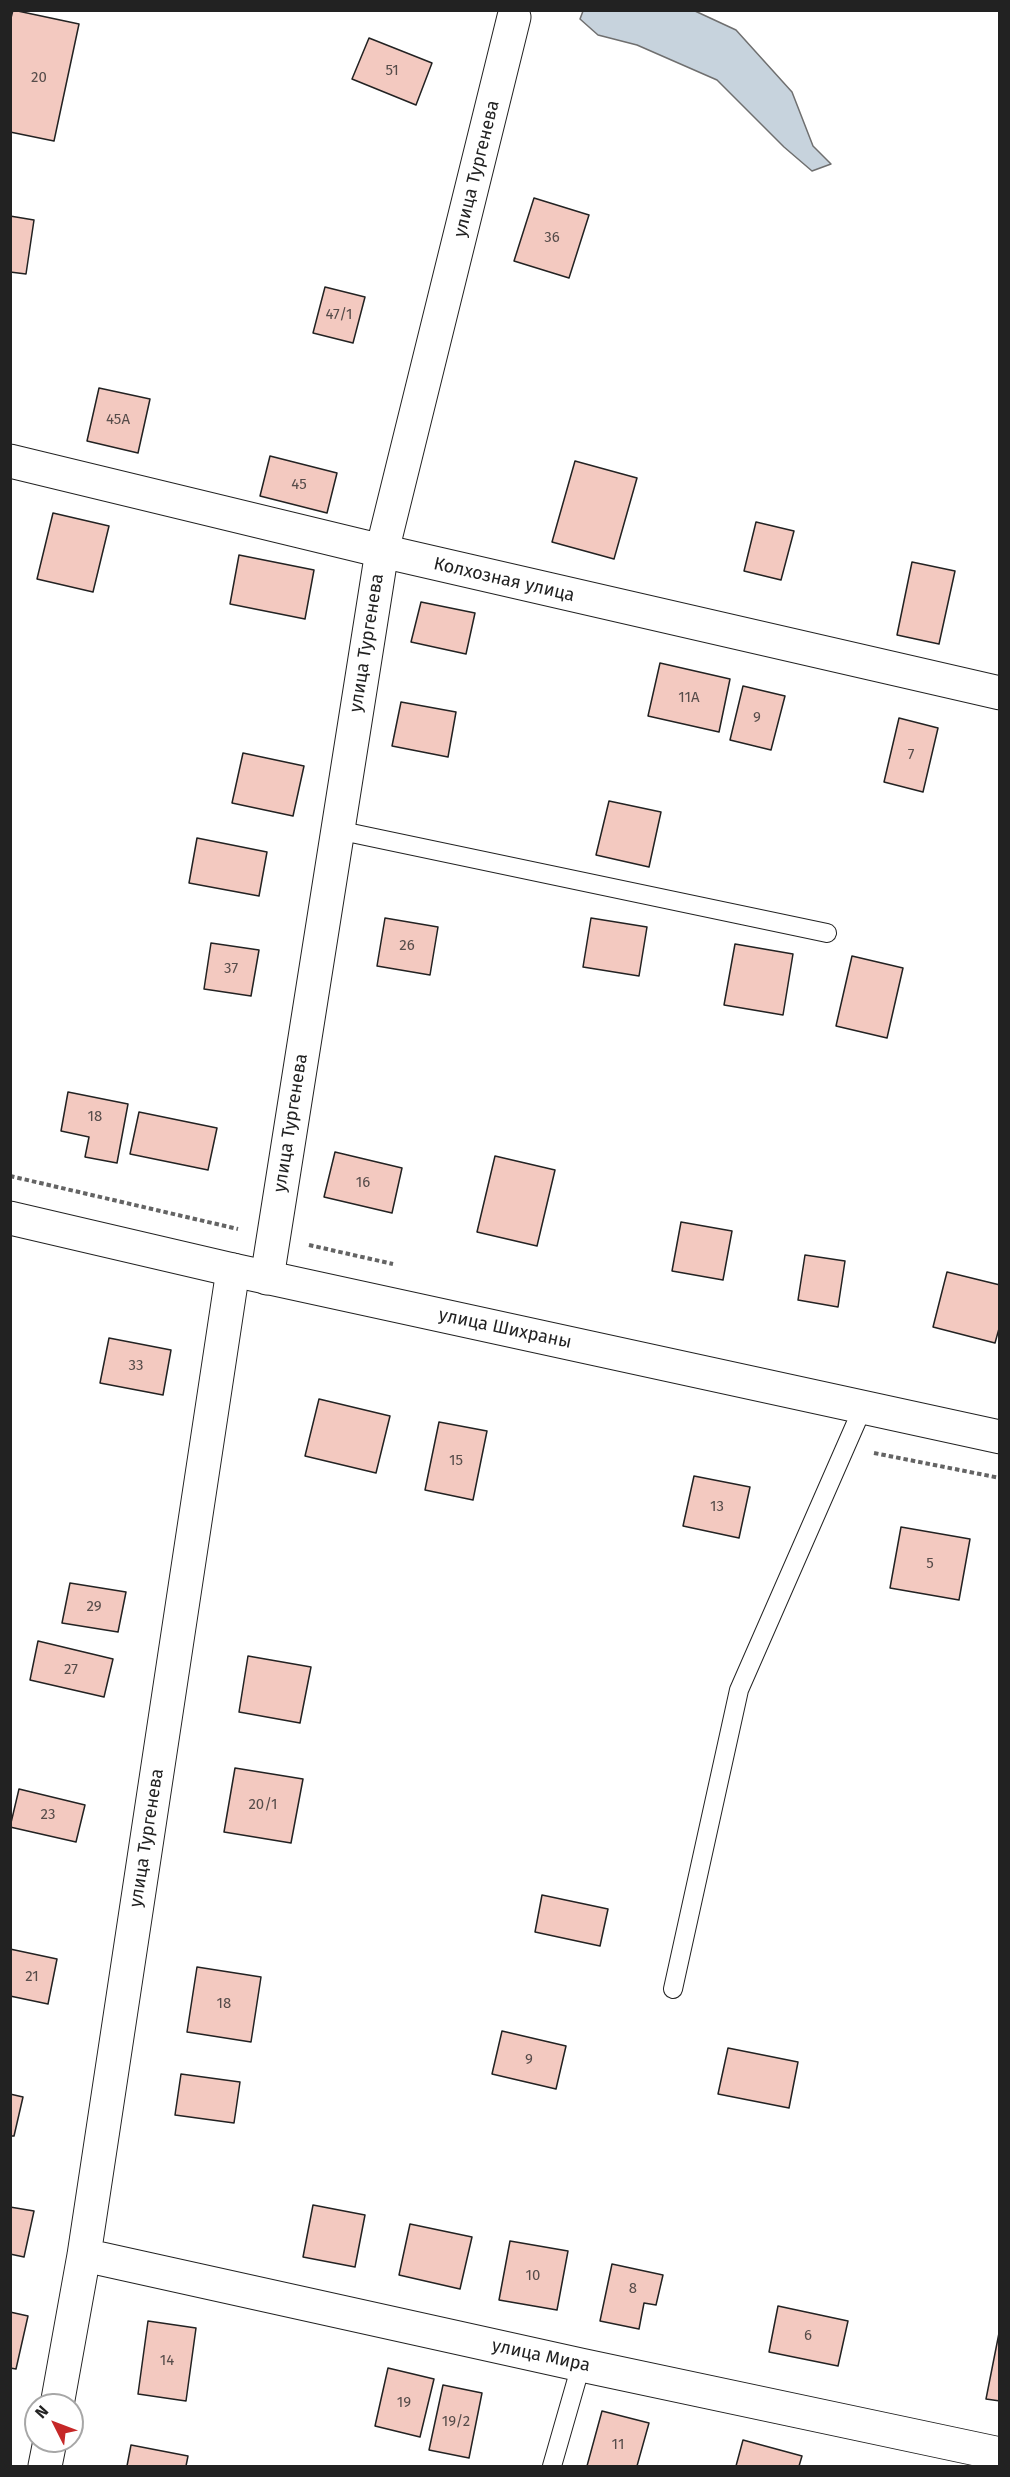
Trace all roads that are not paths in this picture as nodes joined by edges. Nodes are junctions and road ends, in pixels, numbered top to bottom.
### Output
1 (514, 17) dead end
2 (10, 461) edge
3 (382, 551) junction
4 (999, 693) edge
5 (337, 830) junction
6 (827, 933) dead end
7 (10, 1218) edge
8 (233, 1270) junction
9 (267, 1278) junction
10 (863, 1407) junction
11 (999, 1437) edge
12 (672, 1989) dead end
13 (84, 2255) junction
14 (581, 2365) junction
15 (59, 2393) edge
16 (999, 2454) edge
17 (552, 2466) edge

1 - 3 street, улица Тургенева
2 - 3 street, Колхозная улица
3 - 4 street, Колхозная улица
3 - 5 street, улица Тургенева
5 - 6 lane
5 - 9 street, улица Тургенева
7 - 8 street, улица Шихраны
8 - 9 street, улица Шихраны
8 - 13 street, улица Тургенева
9 - 10 street, улица Шихраны
10 - 11 street, улица Шихраны
10 - 12 lane
13 - 14 street, улица Мира
13 - 15 street, улица Тургенева
14 - 16 street, улица Мира
14 - 17 lane

